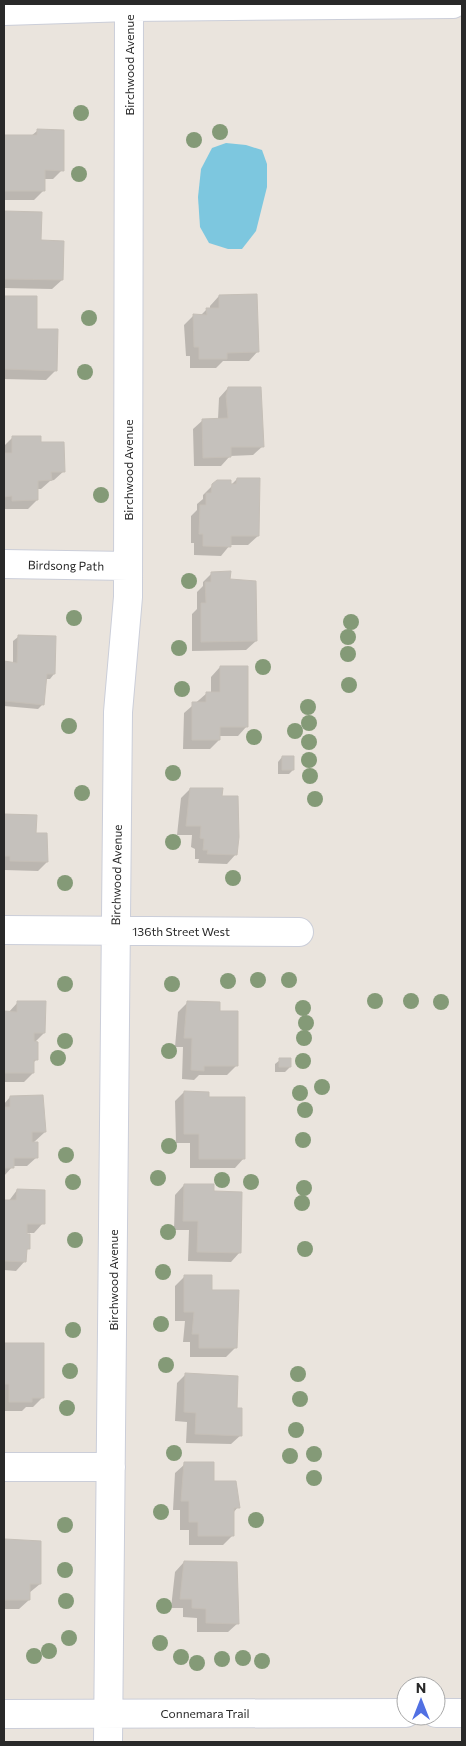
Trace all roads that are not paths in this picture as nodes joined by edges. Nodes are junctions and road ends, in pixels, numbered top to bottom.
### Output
1 (453, 4) edge
2 (129, 7) junction
3 (4, 11) edge
4 (4, 564) edge
5 (128, 566) junction
6 (4, 930) edge
7 (115, 931) junction
8 (299, 932) dead end
9 (4, 1467) edge
10 (112, 1467) junction
11 (109, 1713) junction
12 (396, 1713) edge
13 (446, 1713) edge
14 (462, 1713) edge
15 (4, 1714) edge
16 (108, 1742) edge

1 - 2 street
2 - 3 street
2 - 5 street, Birchwood Avenue
4 - 5 street, Birdsong Path
5 - 7 street, Birchwood Avenue
6 - 7 street, 136th Street West
7 - 8 street, 136th Street West
7 - 10 street, Birchwood Avenue
9 - 10 street
10 - 11 street, Birchwood Avenue
11 - 12 street, Connemara Trail
11 - 15 street, Connemara Trail
11 - 16 street, Birchwood Avenue
13 - 14 street

